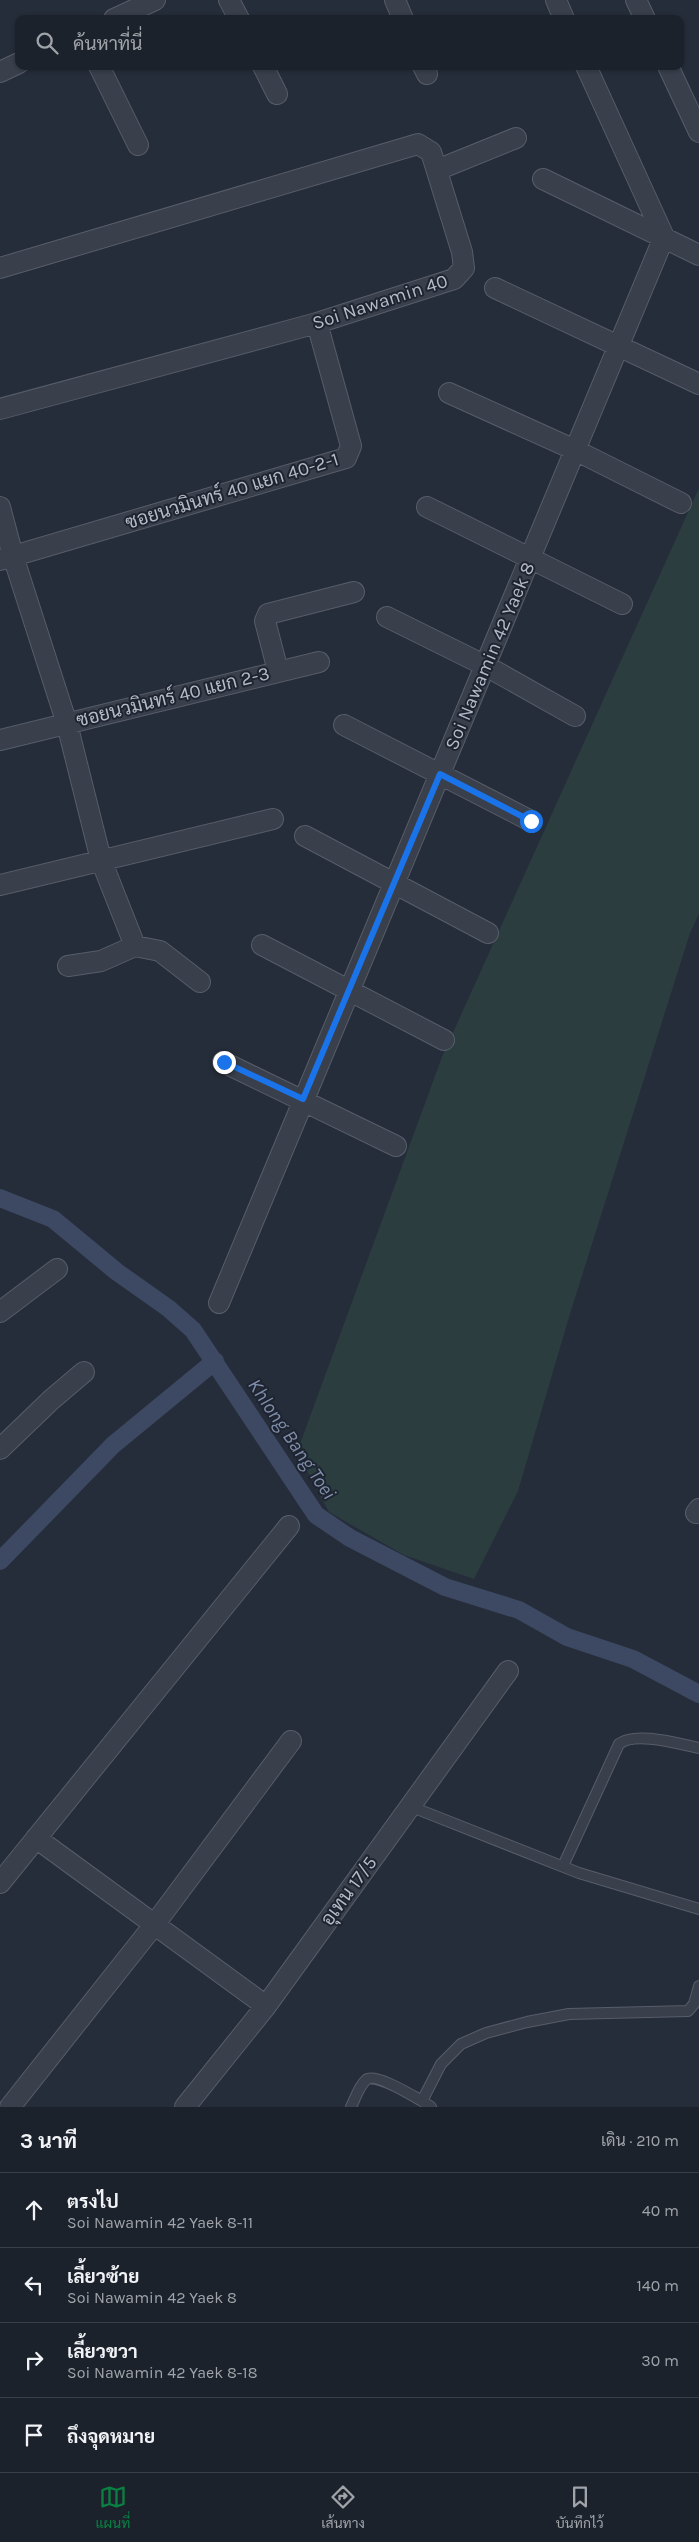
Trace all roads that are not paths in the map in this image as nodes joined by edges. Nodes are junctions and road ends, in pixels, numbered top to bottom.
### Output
1 (155, 0) edge
2 (230, 0) edge
3 (395, 0) edge
4 (556, 0) edge
5 (636, 0) edge
6 (123, 15) edge
7 (237, 15) edge
8 (401, 15) edge
9 (562, 15) edge
10 (643, 15) edge
11 (15, 65) edge
12 (101, 70) edge
13 (265, 70) edge
14 (588, 70) edge
15 (670, 70) edge
16 (0, 72) edge
17 (277, 94) dead end
18 (699, 132) edge
19 (516, 138) dead end
20 (138, 145) dead end
21 (437, 170) junction
22 (543, 178) dead end
23 (664, 237) junction
24 (699, 255) edge
25 (0, 268) edge
26 (495, 288) dead end
27 (317, 322) junction
28 (619, 345) junction
29 (699, 384) edge
30 (449, 393) dead end
31 (0, 409) edge
32 (575, 450) junction
33 (681, 503) dead end
34 (0, 507) edge
35 (427, 507) dead end
36 (6, 558) edge
37 (530, 559) junction
38 (354, 592) dead end
39 (622, 604) dead end
40 (387, 617) dead end
41 (319, 662) dead end
42 (486, 666) junction
43 (278, 671) junction
44 (575, 716) dead end
45 (67, 724) junction
46 (344, 725) dead end
47 (0, 740) edge
48 (440, 774) junction
49 (273, 819) dead end
50 (531, 821) dead end
51 (305, 836) dead end
52 (101, 860) junction
53 (395, 884) junction
54 (0, 885) edge
55 (488, 933) dead end
56 (262, 945) dead end
57 (134, 946) junction
58 (68, 966) dead end
59 (200, 982) dead end
60 (349, 990) junction
61 (444, 1040) dead end
62 (224, 1062) dead end
63 (303, 1099) junction
64 (396, 1146) dead end
65 (57, 1269) dead end
66 (219, 1303) dead end
67 (0, 1312) edge
68 (84, 1372) dead end
69 (0, 1449) edge
70 (289, 1526) dead end
71 (508, 1671) dead end
72 (291, 1741) dead end
73 (699, 1748) edge
74 (412, 1807) junction
75 (36, 1838) junction
76 (563, 1866) junction
77 (0, 1883) edge
78 (699, 1909) edge
79 (154, 1926) junction
80 (699, 1986) edge
81 (266, 2006) junction
82 (427, 2104) edge
83 (10, 2107) edge
84 (185, 2107) edge
85 (350, 2107) edge

1 - 6 street
2 - 7 street
3 - 8 street
4 - 9 street
5 - 10 street
11 - 16 street
12 - 20 street
13 - 17 street
14 - 23 street
15 - 18 street
19 - 21 street
21 - 25 street, Soi Nawamin 40
21 - 27 street, Soi Nawamin 40
22 - 23 street
23 - 24 street
23 - 28 street, Soi Nawamin 42 Yaek 8
26 - 28 street
27 - 31 street, Soi Nawamin 40
27 - 36 street, ซอยนวมินทร์ 40 แยก 40-2-1
28 - 29 street
28 - 32 street, Soi Nawamin 42 Yaek 8
30 - 32 street
32 - 33 street
32 - 37 street, Soi Nawamin 42 Yaek 8
34 - 36 street
35 - 37 street
36 - 45 street
37 - 39 street
37 - 42 street, Soi Nawamin 42 Yaek 8
38 - 43 street, ซอยนวมินทร์ 40 แยก 2-3
40 - 42 street
41 - 43 street, ซอยนวมินทร์ 40 แยก 2-3
42 - 44 street
42 - 48 street, Soi Nawamin 42 Yaek 8
43 - 45 street, ซอยนวมินทร์ 40 แยก 2-3
45 - 47 street, ซอยนวมินทร์ 40 แยก 2-3
45 - 52 street
46 - 48 street
48 - 50 street
48 - 53 street, Soi Nawamin 42 Yaek 8
49 - 52 street
51 - 53 street
52 - 54 street
52 - 57 street
53 - 55 street
53 - 60 street, Soi Nawamin 42 Yaek 8
56 - 60 street
57 - 58 street
57 - 59 street
60 - 61 street
60 - 63 street, Soi Nawamin 42 Yaek 8
62 - 63 street
63 - 64 street
63 - 66 street, Soi Nawamin 42 Yaek 8
65 - 67 street
68 - 69 street
70 - 75 street
71 - 74 street, อุเทน 17/5
72 - 79 street
73 - 76 lane
74 - 76 lane
74 - 81 street, อุเทน 17/5
75 - 77 street
75 - 79 street
76 - 78 lane
79 - 81 street
79 - 83 street
80 - 82 lane
81 - 84 street, อุเทน 17/5
82 - 85 lane

